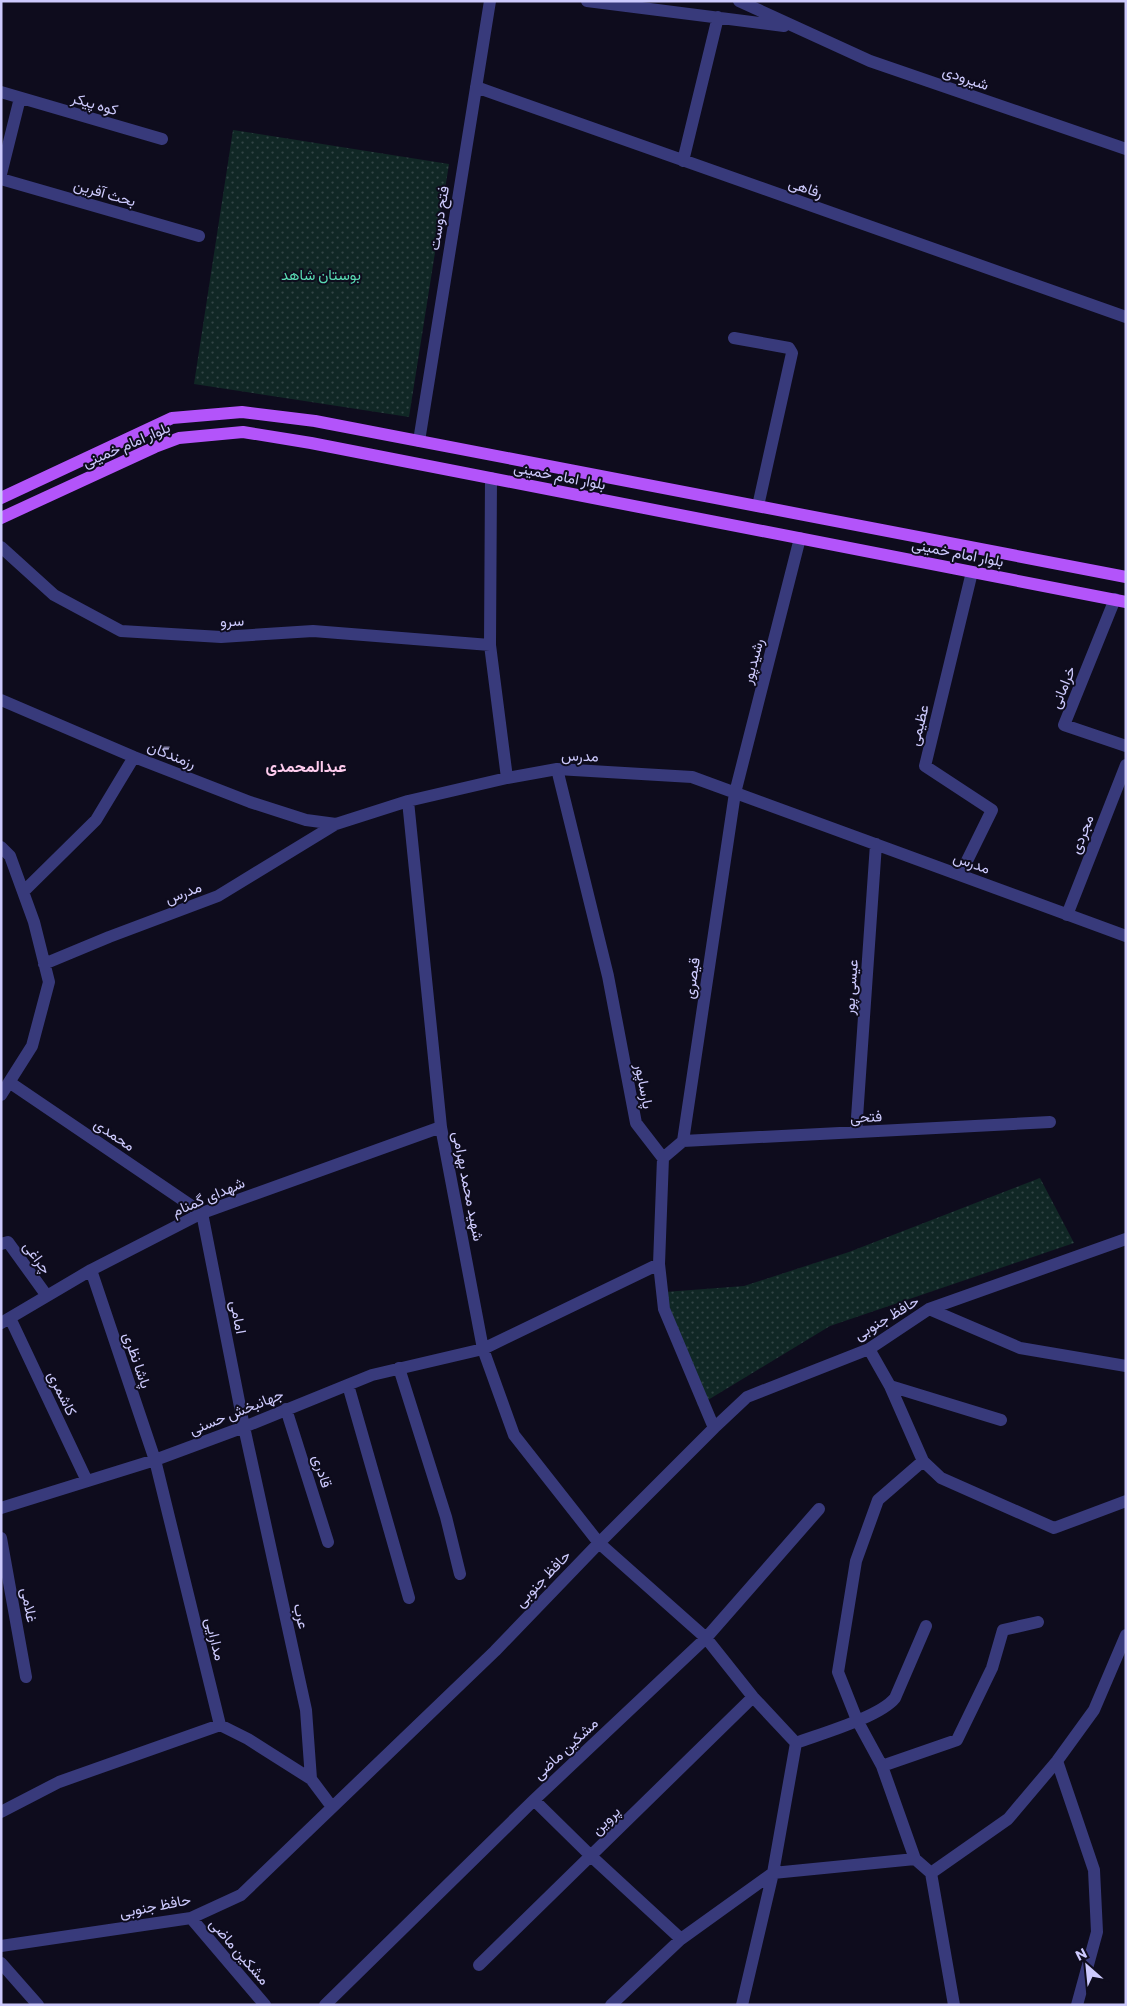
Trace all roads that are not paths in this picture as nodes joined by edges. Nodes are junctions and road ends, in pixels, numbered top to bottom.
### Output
1 (490, 1) edge
2 (587, 1) edge
3 (739, 1) edge
4 (718, 17) junction
5 (798, 28) junction
6 (476, 87) junction
7 (1, 92) edge
8 (20, 98) junction
9 (162, 139) dead end
10 (1126, 149) edge
11 (683, 160) junction
12 (1, 174) edge
13 (1, 179) edge
14 (200, 236) dead end
15 (1126, 317) edge
16 (734, 338) dead end
17 (419, 441) junction
18 (491, 478) junction
19 (1, 498) edge
20 (758, 506) junction
21 (1, 518) edge
22 (800, 538) junction
23 (1, 547) edge
24 (972, 572) junction
25 (1126, 577) edge
26 (1120, 600) edge
27 (490, 645) junction
28 (1, 700) edge
29 (1126, 746) edge
30 (134, 756) junction
31 (1126, 765) edge
32 (557, 769) junction
33 (507, 778) junction
34 (735, 793) junction
35 (408, 801) junction
36 (336, 824) junction
37 (876, 844) junction
38 (1, 847) edge
39 (960, 875) junction
40 (23, 892) junction
41 (1067, 915) junction
42 (1126, 936) edge
43 (44, 964) junction
44 (9, 1082) junction
45 (1, 1095) edge
46 (1050, 1122) dead end
47 (441, 1127) junction
48 (856, 1132) junction
49 (683, 1142) junction
50 (663, 1158) junction
51 (202, 1213) junction
52 (1126, 1239) edge
53 (1, 1244) edge
54 (660, 1264) junction
55 (91, 1270) junction
56 (47, 1296) junction
57 (930, 1309) junction
58 (6, 1320) edge
59 (483, 1349) junction
60 (869, 1349) junction
61 (1126, 1366) edge
62 (399, 1368) junction
63 (348, 1384) junction
64 (890, 1386) junction
65 (286, 1409) junction
66 (1001, 1420) dead end
67 (244, 1428) junction
68 (714, 1428) junction
69 (154, 1460) junction
70 (923, 1461) junction
71 (87, 1481) junction
72 (1126, 1501) edge
73 (1, 1508) edge
74 (819, 1509) dead end
75 (1, 1538) edge
76 (328, 1542) dead end
77 (598, 1543) junction
78 (460, 1574) dead end
79 (409, 1598) dead end
80 (1038, 1622) dead end
81 (926, 1626) dead end
82 (1126, 1635) edge
83 (706, 1638) junction
84 (26, 1678) dead end
85 (753, 1697) junction
86 (857, 1720) junction
87 (220, 1725) junction
88 (796, 1743) junction
89 (1057, 1761) junction
90 (882, 1766) junction
91 (311, 1778) junction
92 (534, 1800) junction
93 (332, 1807) junction
94 (1, 1812) edge
95 (592, 1857) junction
96 (915, 1859) junction
97 (774, 1873) junction
98 (931, 1873) junction
99 (191, 1918) junction
100 (681, 1939) junction
101 (1, 1946) edge
102 (1, 1963) edge
103 (479, 1965) dead end
104 (38, 2005) edge
105 (265, 2005) edge
106 (325, 2005) edge
107 (611, 2005) edge
108 (742, 2005) edge
109 (954, 2005) edge
110 (1077, 2005) edge

1 - 6 street, فتح دوست
2 - 4 street, شیرودی
3 - 5 street, شیرودی
4 - 5 street, شیرودی
4 - 11 street
5 - 10 street, شیرودی
6 - 11 street, رفاهی
6 - 17 street, فتح دوست
7 - 8 street, کوه پیکر
8 - 9 street, کوه پیکر
8 - 12 street
11 - 15 street, رفاهی
13 - 14 street, بحث آفرین
16 - 20 street
17 - 19 main road, بلوار امام خمینی
17 - 20 main road, بلوار امام خمینی
18 - 21 main road, بلوار امام خمینی
18 - 22 main road, بلوار امام خمینی
18 - 27 street
20 - 25 main road, بلوار امام خمینی
22 - 24 main road, بلوار امام خمینی
22 - 34 street, رشیدپور
23 - 27 street, سرو
24 - 26 main road, بلوار امام خمینی
24 - 39 street, عظیمی
26 - 29 street, خرامانی
27 - 33 street
28 - 30 street, رزمندگان
30 - 36 street, رزمندگان
30 - 40 street
31 - 41 street, مجردی
32 - 33 street, مدرس
32 - 34 street, مدرس
32 - 50 street, پارساپور
33 - 35 street, مدرس
34 - 37 street, مدرس
34 - 49 street, قیصری
35 - 36 street, مدرس
35 - 47 street, شهید محمد بهرامی
36 - 43 street, مدرس
37 - 39 street, مدرس
37 - 48 street, عیسی پور
38 - 40 street
39 - 41 street, مدرس
40 - 43 street
41 - 42 street, مدرس
43 - 44 street
44 - 45 street
44 - 51 street, محمدی
46 - 48 street, فتحی
47 - 51 street, شهدای گمنام
47 - 59 street, شهید محمد بهرامی
48 - 49 street, فتحی
49 - 50 street
50 - 54 street
51 - 55 street, شهدای گمنام
51 - 67 street, امامی
52 - 57 street, حافظ جنوبی
53 - 56 street, چراغی
54 - 59 street, جهانبخش حسنی
54 - 68 street
55 - 56 street, شهدای گمنام
55 - 69 street, پاشا نظری
56 - 58 street, شهدای گمنام
57 - 60 street, حافظ جنوبی
57 - 61 street
58 - 71 street, کاشمری
59 - 62 street, جهانبخش حسنی
59 - 77 street, شهید محمد بهرامی
60 - 64 street
60 - 68 street, حافظ جنوبی
62 - 63 street, جهانبخش حسنی
62 - 78 street
63 - 65 street, جهانبخش حسنی
63 - 79 street
64 - 66 street
64 - 70 street
65 - 67 street, جهانبخش حسنی
65 - 76 street, قادری
67 - 69 street, جهانبخش حسنی
67 - 91 street, عرب
68 - 77 street, حافظ جنوبی
69 - 71 street, جهانبخش حسنی
69 - 87 street, مدارایی
70 - 72 street
70 - 86 street
71 - 73 street, جهانبخش حسنی
74 - 83 street, مشکین ماضی
75 - 84 street, غلامی
77 - 83 street, شهید محمد بهرامی
77 - 93 street, حافظ جنوبی
80 - 90 street
81 - 86 street
82 - 89 street
83 - 85 street, شهید محمد بهرامی
83 - 92 street, مشکین ماضی
85 - 88 street, شهید محمد بهرامی
85 - 95 street, پروین
86 - 88 street
86 - 90 street
87 - 91 street
87 - 94 street
88 - 97 street
89 - 98 street
89 - 110 street
90 - 96 street
91 - 93 street
92 - 95 street
92 - 106 street, مشکین ماضی
93 - 99 street, حافظ جنوبی
95 - 100 street
95 - 103 street, پروین
96 - 97 street
96 - 98 street
97 - 100 street
97 - 108 street
98 - 109 street
99 - 101 street, حافظ جنوبی
99 - 105 street, مشکین ماضی
100 - 107 street
102 - 104 street

